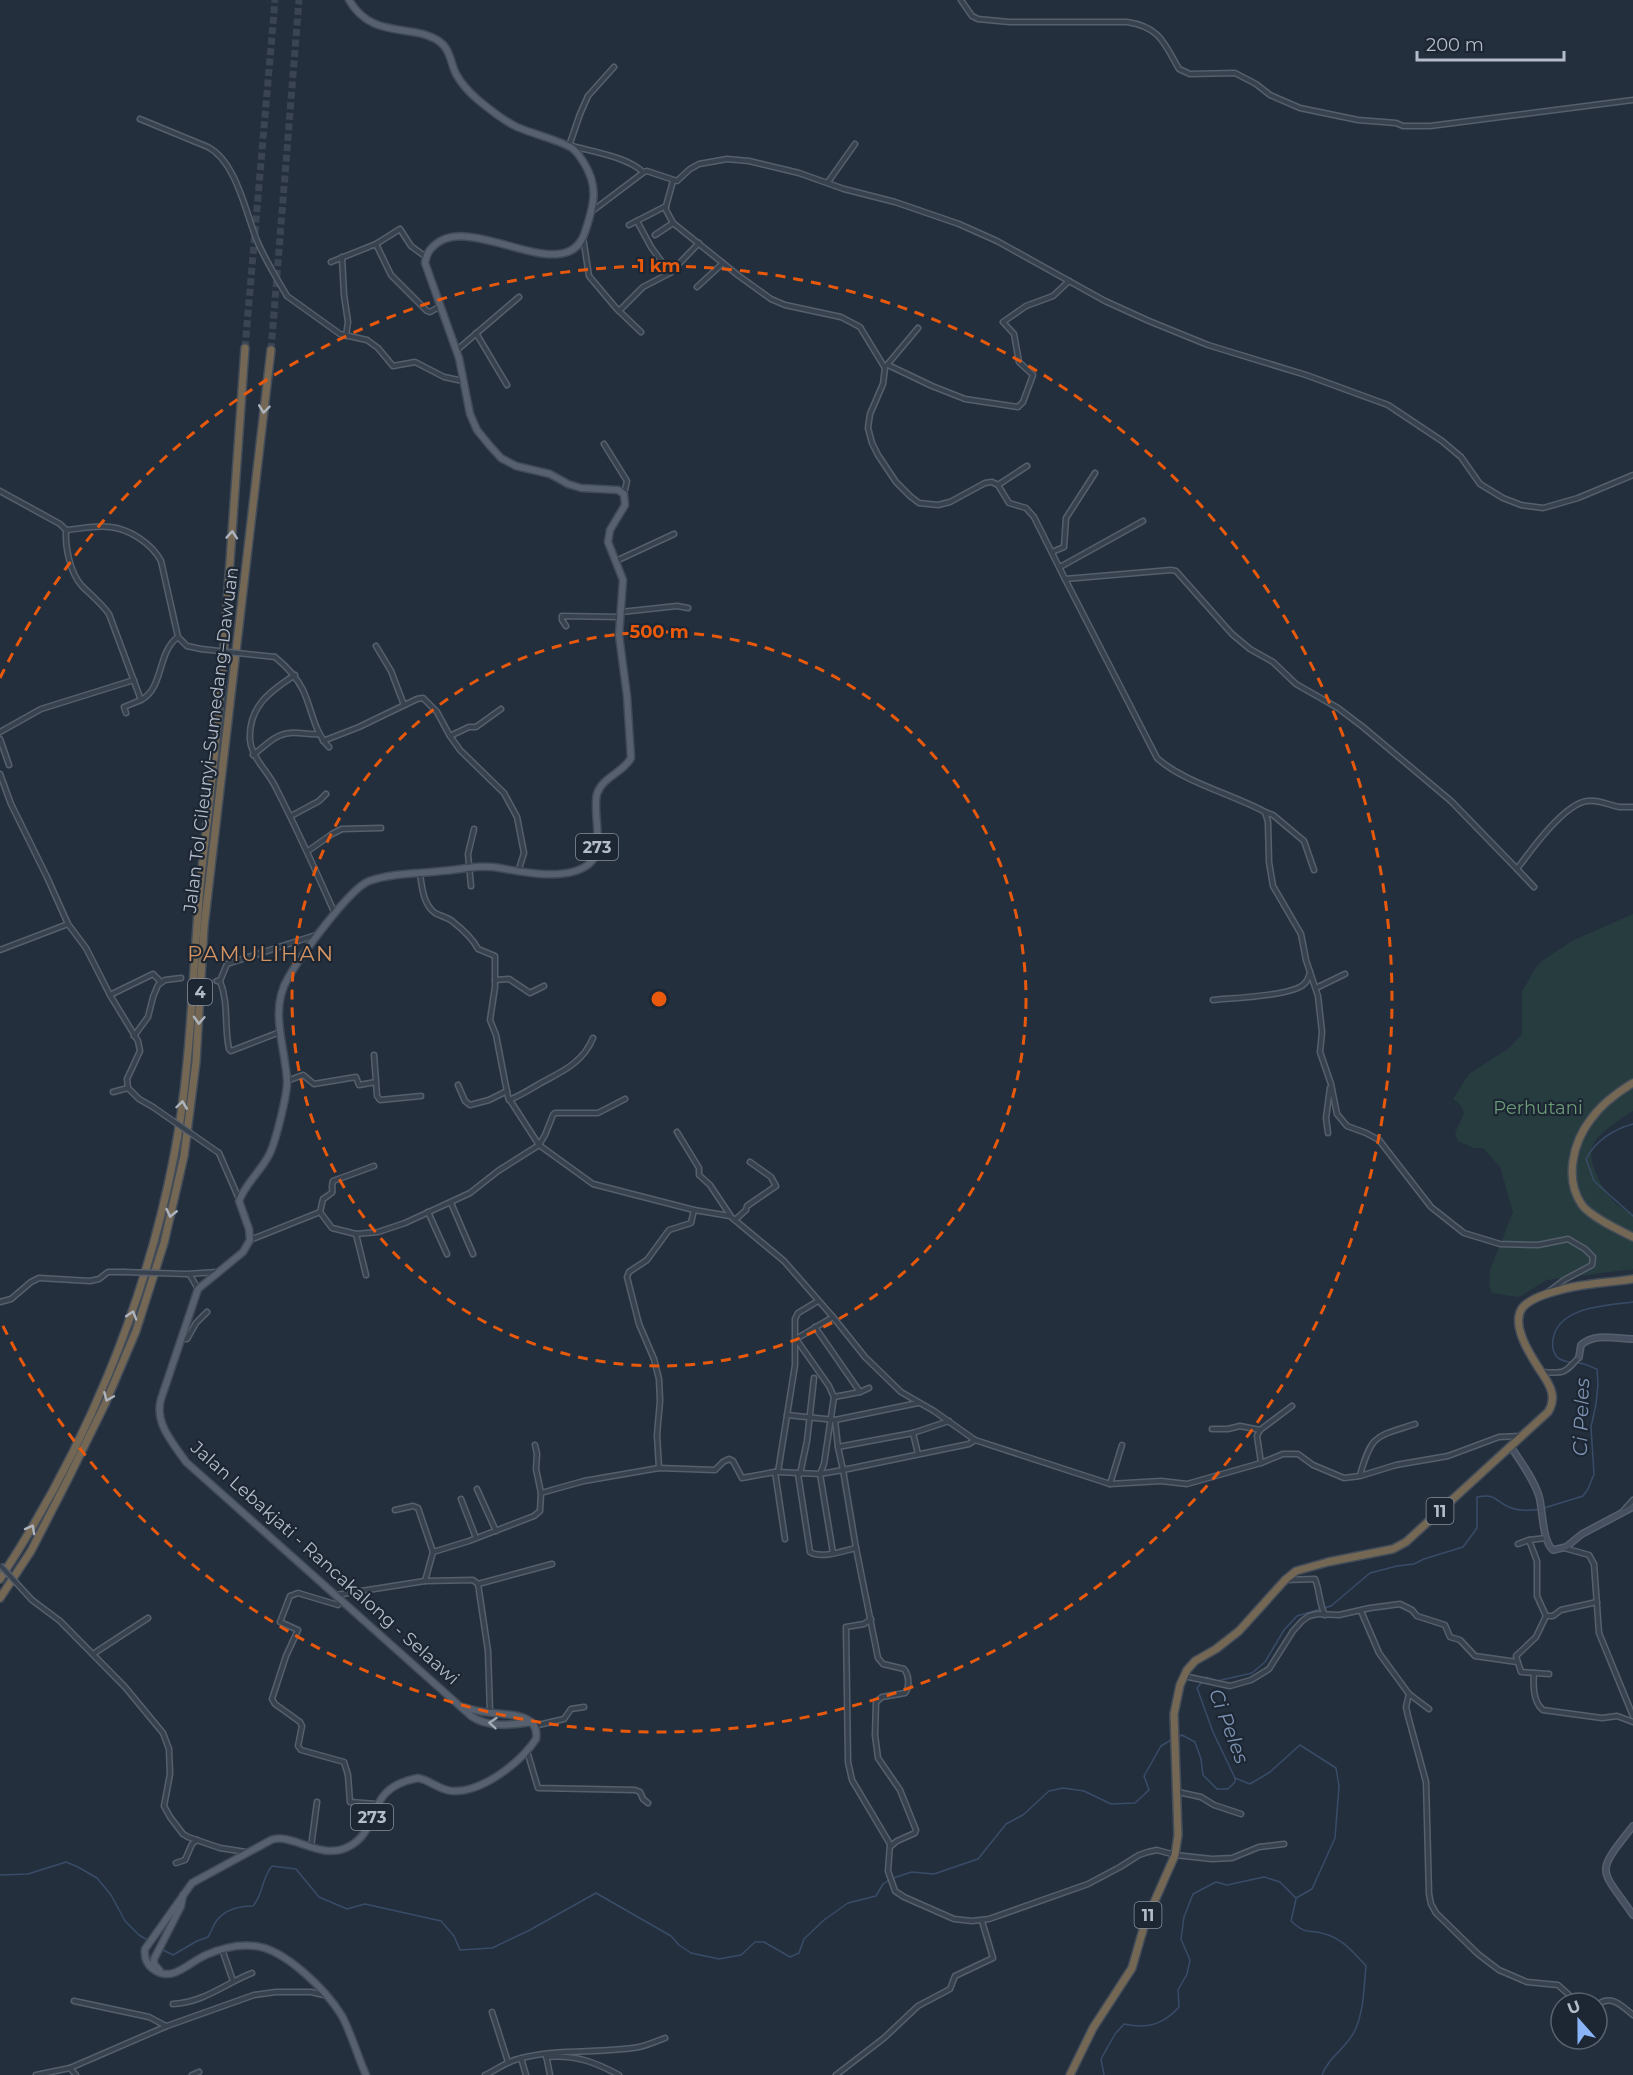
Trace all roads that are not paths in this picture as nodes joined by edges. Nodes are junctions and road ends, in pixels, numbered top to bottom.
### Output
1 (348, 0) edge
2 (961, 0) edge
3 (614, 67) dead end
4 (1633, 99) edge
5 (140, 119) dead end
6 (855, 144) dead end
7 (569, 146) junction
8 (644, 172) junction
9 (674, 181) junction
10 (828, 182) junction
11 (666, 206) junction
12 (590, 213) junction
13 (637, 221) junction
14 (673, 223) junction
15 (629, 225) dead end
16 (655, 235) dead end
17 (583, 237) junction
18 (699, 243) junction
19 (376, 244) junction
20 (341, 256) junction
21 (426, 257) junction
22 (331, 262) dead end
23 (723, 263) junction
24 (670, 273) junction
25 (1069, 281) junction
26 (697, 287) dead end
27 (519, 297) dead end
28 (439, 307) junction
29 (619, 311) junction
30 (918, 328) dead end
31 (641, 332) dead end
32 (476, 333) junction
33 (346, 336) junction
34 (244, 348) tunnel mouth
35 (271, 350) tunnel mouth
36 (456, 351) junction
37 (886, 367) junction
38 (464, 382) junction
39 (507, 385) dead end
40 (603, 444) dead end
41 (1027, 466) dead end
42 (1095, 473) dead end
43 (1633, 475) edge
44 (998, 485) junction
45 (0, 491) edge
46 (624, 494) junction
47 (1143, 521) dead end
48 (66, 530) junction
49 (675, 534) dead end
50 (1052, 552) junction
51 (616, 562) junction
52 (1060, 567) junction
53 (1065, 579) junction
54 (688, 608) dead end
55 (619, 614) junction
56 (566, 626) dead end
57 (178, 637) junction
58 (376, 646) dead end
59 (295, 675) junction
60 (134, 680) junction
61 (141, 700) junction
62 (404, 705) junction
63 (501, 709) dead end
64 (126, 713) dead end
65 (0, 732) edge
66 (319, 734) junction
67 (450, 736) junction
68 (0, 739) edge
69 (323, 741) junction
70 (329, 747) dead end
71 (254, 755) junction
72 (9, 765) dead end
73 (0, 774) edge
74 (326, 794) dead end
75 (1633, 806) edge
76 (1265, 812) junction
77 (291, 816) junction
78 (381, 828) dead end
79 (474, 829) dead end
80 (308, 851) junction
81 (470, 868) junction
82 (1517, 868) junction
83 (1314, 870) dead end
84 (518, 872) junction
85 (420, 874) junction
86 (471, 886) dead end
87 (1534, 887) dead end
88 (335, 914) junction
89 (68, 924) junction
90 (319, 934) junction
91 (0, 950) edge
92 (1311, 972) junction
93 (1346, 974) dead end
94 (181, 978) dead end
95 (495, 980) junction
96 (161, 982) junction
97 (544, 986) dead end
98 (1316, 988) junction
99 (110, 995) junction
100 (1213, 1000) dead end
101 (280, 1032) junction
102 (134, 1036) junction
103 (593, 1038) dead end
104 (374, 1055) dead end
105 (287, 1081) junction
106 (376, 1082) junction
107 (1633, 1083) edge
108 (1331, 1084) junction
109 (458, 1085) dead end
110 (128, 1088) junction
111 (507, 1091) junction
112 (113, 1092) dead end
113 (421, 1096) dead end
114 (509, 1100) junction
115 (625, 1100) dead end
116 (677, 1132) dead end
117 (1328, 1133) dead end
118 (539, 1144) junction
119 (750, 1162) dead end
120 (374, 1166) dead end
121 (239, 1201) junction
122 (452, 1203) junction
123 (694, 1210) junction
124 (320, 1212) junction
125 (428, 1212) junction
126 (732, 1218) junction
127 (356, 1234) junction
128 (1633, 1237) edge
129 (250, 1240) junction
130 (447, 1254) dead end
131 (473, 1254) dead end
132 (218, 1272) junction
133 (188, 1274) junction
134 (366, 1275) dead end
135 (1633, 1279) edge
136 (198, 1289) junction
137 (1547, 1294) junction
138 (818, 1301) junction
139 (0, 1302) edge
140 (207, 1311) dead end
141 (833, 1317) junction
142 (815, 1327) junction
143 (182, 1339) junction
144 (796, 1339) junction
145 (1633, 1339) edge
146 (1579, 1357) joint
147 (1541, 1372) junction
148 (814, 1378) dead end
149 (869, 1388) dead end
150 (860, 1392) junction
151 (834, 1397) junction
152 (918, 1403) junction
153 (1292, 1406) dead end
154 (788, 1415) junction
155 (810, 1418) junction
156 (832, 1420) junction
157 (949, 1421) junction
158 (1415, 1424) dead end
159 (1212, 1429) dead end
160 (1260, 1430) junction
161 (913, 1433) junction
162 (1512, 1435) junction
163 (1522, 1436) junction
164 (975, 1440) junction
165 (535, 1445) dead end
166 (1122, 1445) dead end
167 (838, 1446) junction
168 (1508, 1449) junction
169 (918, 1454) junction
170 (1261, 1463) junction
171 (659, 1468) junction
172 (843, 1470) junction
173 (777, 1472) junction
174 (799, 1474) junction
175 (820, 1474) junction
176 (1360, 1476) junction
177 (1110, 1484) junction
178 (477, 1489) dead end
179 (541, 1493) junction
180 (461, 1499) dead end
181 (1633, 1500) edge
182 (1633, 1507) edge
183 (395, 1510) dead end
184 (1623, 1510) junction
185 (496, 1531) junction
186 (476, 1538) junction
187 (1547, 1538) junction
188 (785, 1539) dead end
189 (1529, 1539) junction
190 (1518, 1544) dead end
191 (856, 1548) junction
192 (1564, 1548) junction
193 (433, 1552) junction
194 (833, 1553) junction
195 (552, 1564) dead end
196 (0, 1565) edge
197 (0, 1579) edge
198 (1285, 1580) junction
199 (425, 1581) junction
200 (478, 1584) junction
201 (334, 1595) junction
202 (0, 1598) edge
203 (341, 1601) junction
204 (1598, 1602) junction
205 (1323, 1611) junction
206 (1361, 1611) junction
207 (1546, 1616) junction
208 (148, 1618) dead end
209 (871, 1619) junction
210 (93, 1654) junction
211 (1517, 1662) junction
212 (1534, 1673) junction
213 (1549, 1674) dead end
214 (1183, 1676) junction
215 (1409, 1694) junction
216 (462, 1707) junction
217 (584, 1707) dead end
218 (1429, 1709) dead end
219 (490, 1713) junction
220 (1633, 1716) edge
221 (1633, 1722) edge
222 (533, 1724) junction
223 (528, 1751) junction
224 (1178, 1792) junction
225 (317, 1802) dead end
226 (648, 1803) dead end
227 (376, 1804) junction
228 (1241, 1814) dead end
229 (1633, 1827) edge
230 (197, 1840) junction
231 (1284, 1844) dead end
232 (891, 1846) junction
233 (311, 1848) junction
234 (250, 1853) junction
235 (1174, 1855) junction
236 (176, 1863) dead end
237 (183, 1894) junction
238 (1633, 1915) edge
239 (982, 1921) junction
240 (222, 1949) junction
241 (252, 1973) dead end
242 (163, 1974) junction
243 (233, 1981) junction
244 (1565, 1991) edge
245 (325, 1995) junction
246 (1609, 1999) edge
247 (74, 2001) dead end
248 (173, 2004) dead end
249 (492, 2012) dead end
250 (1633, 2015) edge
251 (167, 2026) junction
252 (665, 2038) dead end
253 (565, 2050) junction
254 (546, 2056) junction
255 (558, 2056) junction
256 (521, 2058) junction
257 (508, 2061) junction
258 (70, 2068) junction
259 (198, 2072) dead end
260 (492, 2074) edge
261 (36, 2075) edge
262 (76, 2075) edge
263 (192, 2075) edge
264 (366, 2075) edge
265 (485, 2075) edge
266 (526, 2075) edge
267 (550, 2075) edge
268 (619, 2075) edge
269 (837, 2075) edge
270 (1070, 2075) edge

1 - 7 main road
2 - 4 street
3 - 7 street
5 - 33 street
6 - 10 street
7 - 8 street
7 - 12 main road
8 - 9 street
8 - 12 street
9 - 10 street
9 - 11 street
10 - 25 street
11 - 13 street
11 - 14 street
12 - 17 main road
13 - 15 street
13 - 24 street
14 - 16 street
14 - 18 street
17 - 21 main road
17 - 29 street
18 - 23 street
18 - 24 street
19 - 20 street
19 - 21 street
19 - 28 street
20 - 22 street
20 - 33 street
21 - 28 main road
23 - 26 street
23 - 37 street
24 - 29 street
25 - 37 street
25 - 43 street
27 - 32 street
28 - 36 main road
29 - 31 street
30 - 37 street
32 - 36 street
32 - 39 street
33 - 38 street
197 -> 34 highway, Jalan Tol Cileunyi–Sumedang–Dawuan / 4
35 -> 202 highway, Jalan Tol Cileunyi–Sumedang–Dawuan / 4
36 - 38 main road
37 - 44 street
38 - 46 main road
40 - 46 street
41 - 44 street
42 - 50 street
44 - 50 street
45 - 48 street
46 - 51 main road, 273
47 - 52 street
48 - 57 street
48 - 60 street
49 - 51 street
50 - 52 street
51 - 55 main road, 273
52 - 53 street
53 - 76 street
53 - 82 street
54 - 55 street
55 - 56 street
55 - 84 main road, 273
57 - 59 street, bridge
57 - 61 street
58 - 62 street
59 - 66 street
59 - 71 street
60 - 61 street
60 - 65 street
61 - 64 street
62 - 67 street
62 - 69 street
63 - 67 street
66 - 69 street
66 - 71 street
67 - 84 street
68 - 72 street
69 - 70 street
71 - 77 street
73 - 89 street
74 - 77 street
75 - 82 street
76 - 83 street
76 - 92 street
77 - 80 street
78 - 80 street
79 - 81 street
80 - 88 street
81 - 84 main road, 273
81 - 85 main road, 273
81 - 86 street
82 - 87 street
85 - 88 main road, 273
85 - 95 street
88 - 90 main road, 273
89 - 91 street
89 - 99 street
90 - 101 main road, 273
90 - 101 street
92 - 98 street
92 - 100 street
93 - 98 street
94 - 96 street
95 - 97 street
95 - 111 street
96 - 99 street
96 - 102 street
98 - 108 street
99 - 102 street
101 - 105 main road, 273
102 - 110 street
103 - 114 street
104 - 106 street
105 - 106 street
105 - 121 main road, 273
106 - 113 street
107 - 128 highway
108 - 117 street
108 - 137 street
109 - 111 street
110 - 112 street
110 - 121 street, bridge
111 - 114 street
114 - 118 street
115 - 118 street
116 - 126 street
118 - 122 street
118 - 123 street
119 - 126 street
120 - 124 street
121 - 129 main road
122 - 125 street
122 - 131 street
123 - 126 street
123 - 171 street
124 - 127 street
124 - 129 street
125 - 127 street
125 - 130 street
126 - 138 street
127 - 134 street
129 - 132 main road
132 - 133 street
132 - 136 main road
133 - 136 street
133 - 139 street, bridge
135 - 137 highway, 11
136 - 143 main road, Jalan Lebakjati - Rancakalong - Selaawi
137 - 147 highway, 11
138 - 141 street
138 - 144 street
140 - 143 street
141 - 142 street
141 - 152 street
142 - 144 street
142 - 150 street
143 - 201 main road, Jalan Lebakjati - Rancakalong - Selaawi
144 - 151 street
144 - 154 street
145 - 146 street
146 - 147 street
147 - 163 highway, 11
148 - 155 street
149 - 150 street
150 - 151 street
151 - 156 street
152 - 156 street
152 - 157 street
153 - 160 street
154 - 155 street
154 - 173 street
155 - 156 street
155 - 174 street
156 - 167 street
156 - 175 street
157 - 161 street
157 - 164 street
158 - 176 street
159 - 160 street
160 - 170 street
161 - 167 street
161 - 169 street
162 - 163 street
162 - 168 street
162 - 176 street
163 - 168 highway, 11
164 - 169 street
164 - 177 street
165 - 179 street
166 - 177 street
167 - 172 street
168 - 187 street
168 - 198 highway, 11
169 - 172 street
170 - 176 street
170 - 177 street
171 - 173 street
171 - 179 street
172 - 175 street
172 - 191 street
173 - 174 street
173 - 188 street
174 - 175 street
174 - 194 street
175 - 194 street
178 - 185 street
179 - 185 street
180 - 186 street
181 - 184 street
182 - 184 street
183 - 193 street
184 - 192 street
185 - 186 street
186 - 193 street
187 - 189 street
187 - 192 street
189 - 190 street
189 - 207 street
191 - 194 street
191 - 209 street
192 - 204 street
193 - 199 street
195 - 200 street
196 - 210 street, bridge
198 - 205 street
198 - 214 highway, 11
199 - 200 street
199 - 201 street
200 - 219 street
201 - 203 main road, Jalan Lebakjati - Rancakalong - Selaawi
203 - 216 main road, Jalan Lebakjati - Rancakalong - Selaawi
203 - 227 street
204 - 207 street
204 - 220 street
205 - 206 street
205 - 214 street
206 - 211 street
206 - 215 street
207 - 211 street
208 - 210 street
209 - 232 street
209 - 232 street
210 - 230 street
211 - 212 street
212 - 213 street
212 - 221 street
214 - 224 highway, 11
215 - 218 street
215 - 244 street
216 - 219 main road, Jalan Lebakjati - Rancakalong - Selaawi
222 -> 216 main road, Jalan Lebakjati - Rancakalong - Selaawi
217 - 222 street
219 - 222 main road, Jalan Lebakjati - Rancakalong - Selaawi
222 - 223 main road
223 - 226 street
223 - 227 main road, 273
224 - 228 street
224 - 235 highway, 11
225 - 233 street
227 - 233 main road, 273
229 - 238 street
230 - 234 street
230 - 236 street
231 - 235 street
232 - 239 street
233 - 234 main road, 273
234 - 237 main road, 273
235 - 239 street
235 - 270 highway, 11
237 - 242 main road
237 - 242 main road, 273
239 - 269 street
240 - 242 main road
240 - 243 street
240 - 245 main road
241 - 243 street
243 - 248 street
245 - 251 street
245 - 264 main road
246 - 250 street
247 - 251 street
249 - 257 street
251 - 258 street
252 - 253 street
253 - 254 street
253 - 255 street
254 - 255 street
254 - 256 street
254 - 267 street
255 - 268 street
256 - 257 street
256 - 266 street
257 - 260 street
258 - 261 street
258 - 262 street
259 - 263 street
260 - 265 street

